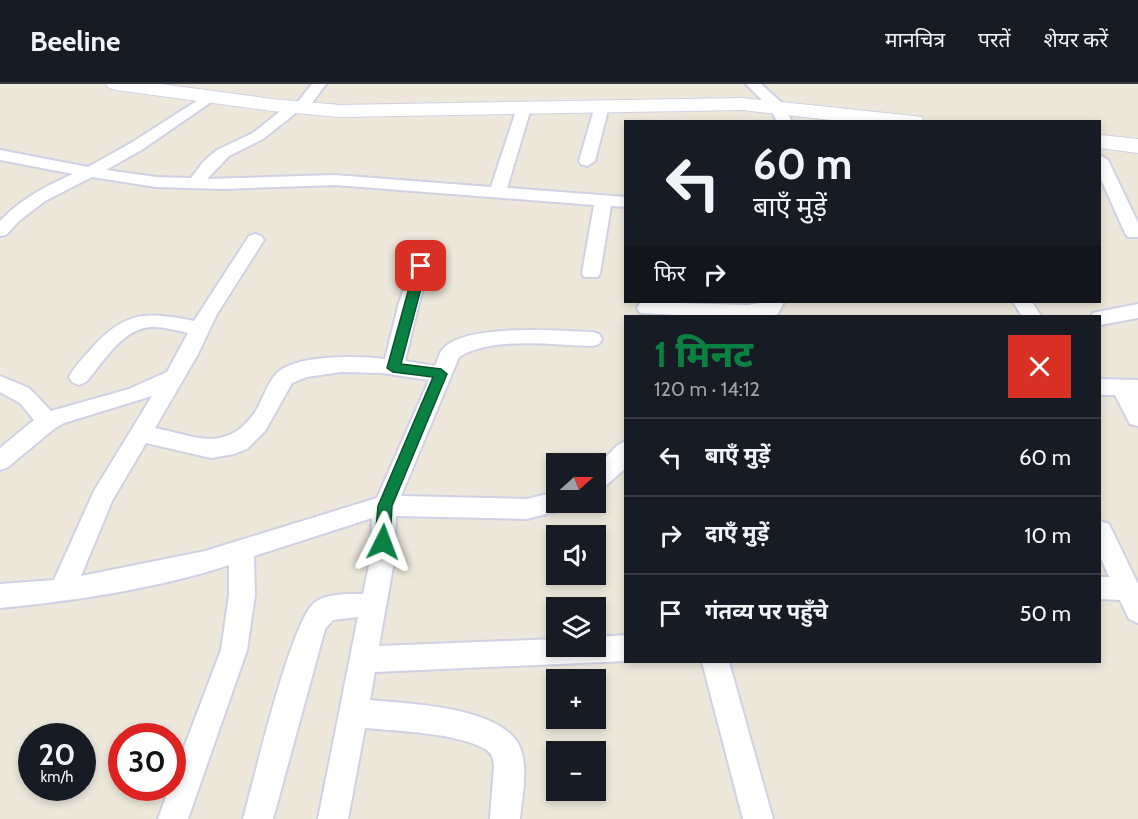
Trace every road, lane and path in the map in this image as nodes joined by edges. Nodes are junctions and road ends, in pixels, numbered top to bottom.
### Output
1 (116, 84) edge
2 (319, 84) edge
3 (753, 84) edge
4 (209, 97) junction
5 (602, 106) junction
6 (298, 108) junction
7 (524, 108) junction
8 (782, 114) edge
9 (881, 120) edge
10 (1101, 142) edge
11 (1138, 146) edge
12 (0, 155) edge
13 (586, 161) dead end
14 (1101, 162) edge
15 (93, 171) junction
16 (195, 184) junction
17 (498, 191) junction
18 (603, 200) junction
19 (624, 202) edge
20 (0, 231) edge
21 (1134, 233) dead end
22 (255, 240) dead end
23 (427, 248) dead end
24 (591, 273) dead end
25 (774, 303) edge
26 (647, 308) dead end
27 (1103, 312) edge
28 (1138, 312) edge
29 (200, 329) junction
30 (592, 339) dead end
31 (393, 368) junction
32 (441, 374) junction
33 (175, 376) junction
34 (79, 377) dead end
35 (0, 384) edge
36 (1101, 387) edge
37 (1130, 388) edge
38 (1138, 418) edge
39 (47, 422) junction
40 (140, 433) junction
41 (624, 453) edge
42 (0, 461) edge
43 (606, 472) edge
44 (546, 505) edge
45 (385, 506) junction
46 (1101, 533) edge
47 (242, 550) junction
48 (1101, 588) edge
49 (62, 591) junction
50 (0, 596) edge
51 (1133, 600) edge
52 (374, 605) junction
53 (624, 648) edge
54 (365, 660) junction
55 (716, 663) edge
56 (354, 713) junction
57 (173, 819) edge
58 (258, 819) edge
59 (333, 819) edge
60 (505, 819) edge
61 (758, 819) edge

1 - 4 street
2 - 6 street
3 - 8 street
4 - 6 street
4 - 15 street
5 - 7 street
5 - 8 street
5 - 13 street
6 - 7 street
6 - 16 street
7 - 17 street
8 - 9 street
10 - 11 street
12 - 15 street
14 - 21 street
15 - 16 street
15 - 20 street
16 - 17 street
17 - 18 street
18 - 19 street
18 - 24 street
22 - 29 street
23 - 31 street
25 - 26 street
27 - 28 street
29 - 33 street
29 - 34 street
30 - 32 street
31 - 32 street
31 - 40 street
32 - 45 street
33 - 39 street
33 - 40 street
35 - 39 street
36 - 37 street
37 - 38 street
39 - 42 street
40 - 49 street
41 - 43 street
44 - 45 street
45 - 47 street
45 - 52 street
46 - 51 street
47 - 49 street
47 - 57 street
48 - 51 street
49 - 50 street
52 - 54 street
52 - 58 street
53 - 54 street
54 - 56 street
55 - 61 street
56 - 59 street
56 - 60 street

